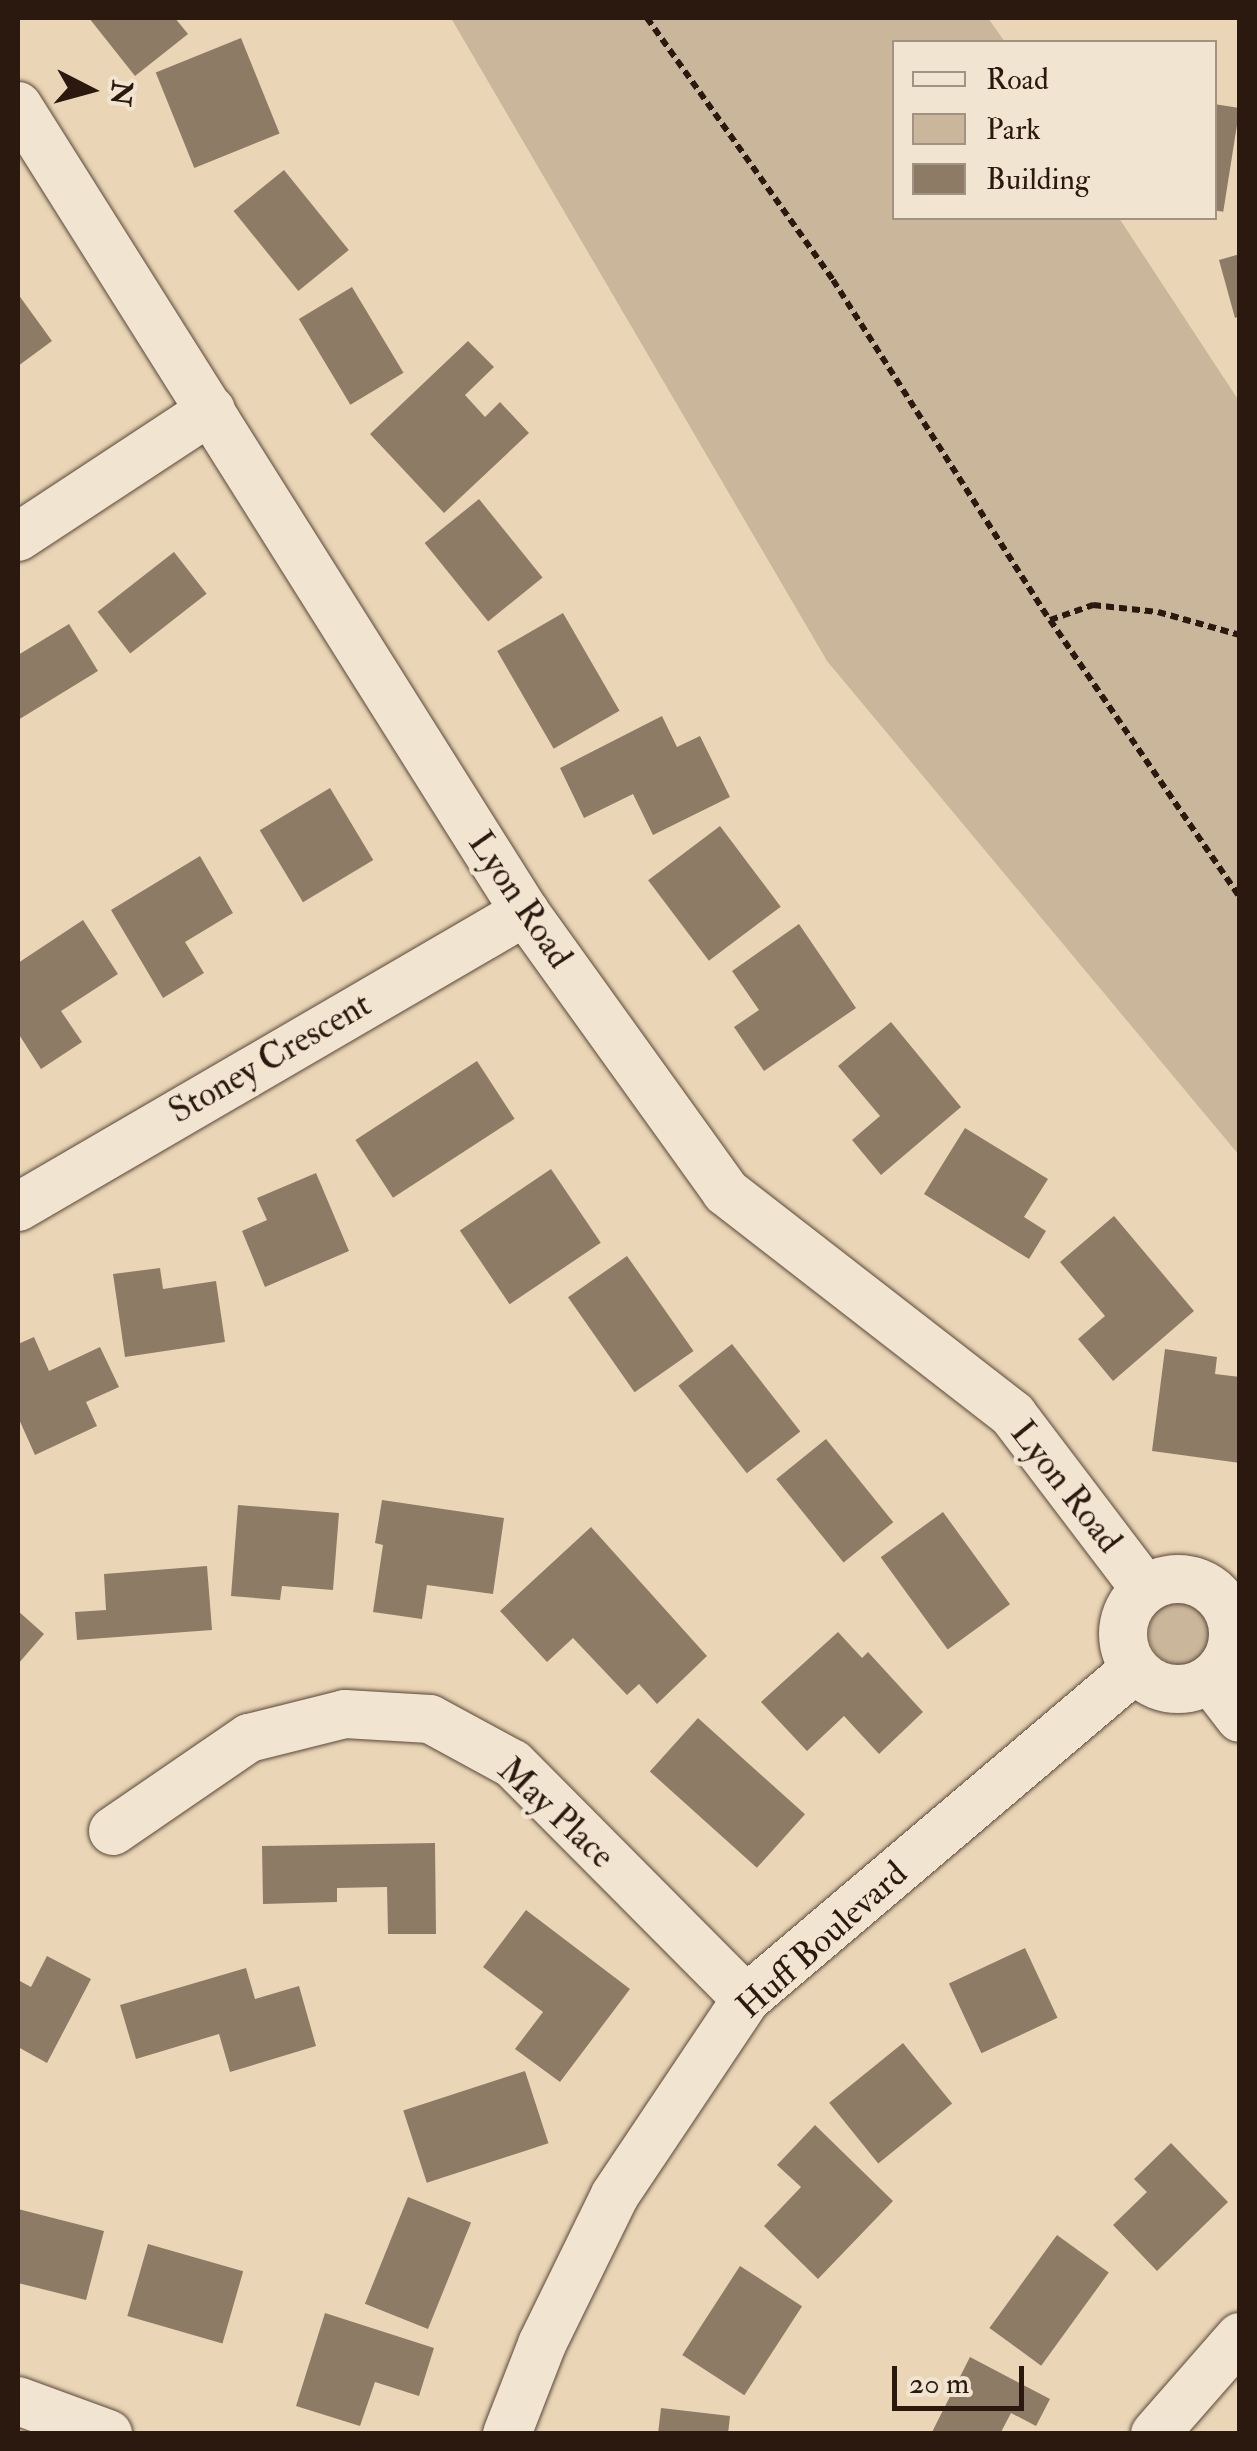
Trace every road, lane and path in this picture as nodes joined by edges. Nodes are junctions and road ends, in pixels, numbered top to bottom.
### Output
1 (647, 18) edge
2 (18, 106) edge
3 (211, 410) junction
4 (18, 537) edge
5 (1050, 620) junction
6 (1240, 635) edge
7 (1238, 893) edge
8 (524, 912) junction
9 (18, 1207) edge
10 (1229, 1589) edge
11 (1145, 1590) junction
12 (1135, 1670) junction
13 (1210, 1679) junction
14 (1240, 1718) edge
15 (114, 1831) dead end
16 (746, 1998) junction
17 (1240, 2337) edge
18 (18, 2401) edge
19 (108, 2434) edge
20 (507, 2434) edge
21 (1155, 2434) edge

1 - 5 path
2 - 3 street, Lyon Road
3 - 4 street
3 - 8 street, Lyon Road
5 - 6 path
5 - 7 path
8 - 9 street, Stoney Crescent
8 - 11 street, Lyon Road
10 - 11 street
10 - 13 street
11 - 12 street
12 - 13 street
12 - 16 street, Huff Boulevard
13 - 14 street
15 - 16 street, May Place
16 - 20 street, Huff Boulevard
17 - 21 street
18 - 19 street

